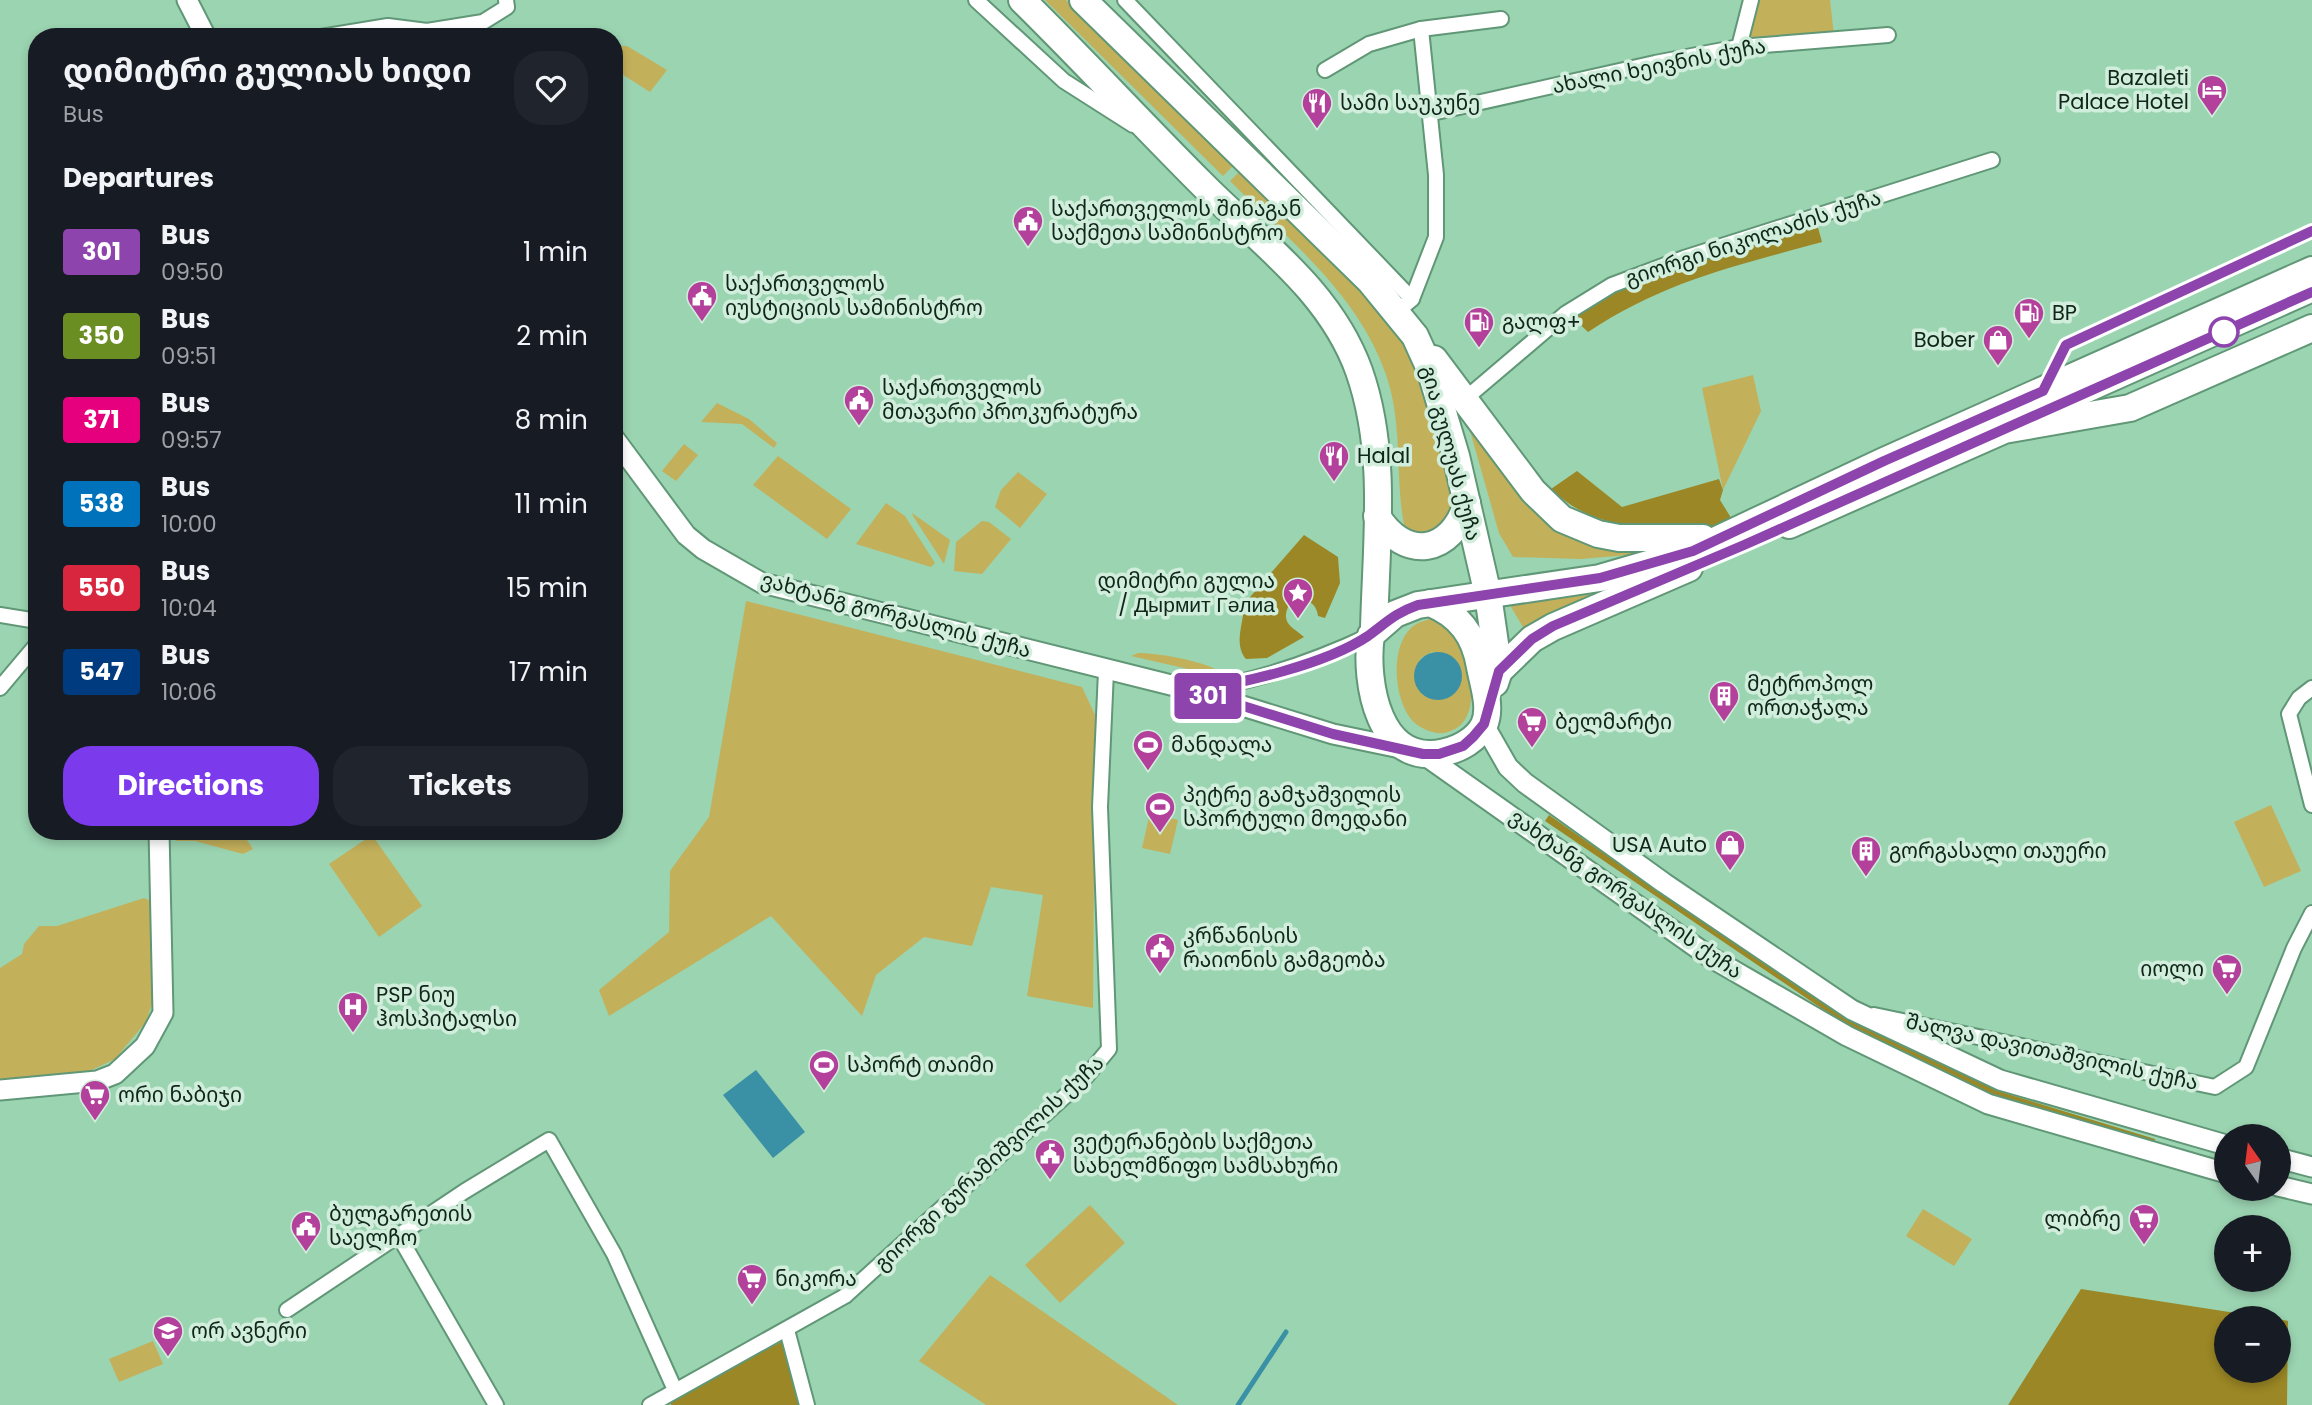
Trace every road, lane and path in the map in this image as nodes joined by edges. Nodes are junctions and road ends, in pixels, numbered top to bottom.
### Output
1 (187, 0) edge
2 (506, 0) edge
3 (976, 0) edge
4 (1023, 0) edge
5 (1083, 0) edge
6 (1125, 0) edge
7 (1751, 0) edge
8 (1501, 19) dead end
9 (201, 28) edge
10 (375, 28) edge
11 (403, 28) edge
12 (446, 28) edge
13 (1421, 29) junction
14 (1888, 35) dead end
15 (1739, 47) junction
16 (1325, 70) dead end
17 (1432, 113) junction
18 (1161, 143) junction
19 (1992, 160) dead end
20 (2312, 270) edge
21 (2312, 292) edge
22 (1405, 305) junction
23 (2312, 328) edge
24 (1415, 336) junction
25 (1465, 399) junction
26 (2004, 430) junction
27 (623, 450) edge
28 (1467, 503) junction
29 (1377, 516) junction
30 (1723, 537) junction
31 (1488, 595) junction
32 (1430, 603) junction
33 (0, 615) edge
34 (28, 620) edge
35 (1372, 632) junction
36 (28, 654) edge
37 (1107, 671) junction
38 (1499, 671) junction
39 (0, 688) edge
40 (2312, 688) edge
41 (1192, 690) junction
42 (1486, 715) junction
43 (1414, 751) junction
44 (2312, 805) edge
45 (159, 840) edge
46 (2312, 913) edge
47 (1852, 1010) junction
48 (0, 1090) edge
49 (2214, 1142) edge
50 (2291, 1161) edge
51 (2312, 1167) edge
52 (2214, 1170) edge
53 (2291, 1189) edge
54 (2312, 1194) edge
55 (400, 1237) junction
56 (287, 1310) dead end
57 (787, 1330) junction
58 (675, 1391) junction
59 (655, 1404) edge
60 (496, 1405) edge
61 (807, 1405) edge

1 - 9 street
2 - 12 street
3 - 18 street
4 - 18 highway
5 - 22 highway, გია გულუას ქუჩა
6 - 22 street, გია გულუას ქუჩა
7 - 15 street
8 - 13 street
10 - 11 street
13 - 16 street
13 - 17 street
14 - 15 street, ახალი ხეივნის ქუჩა
15 - 17 street, ახალი ხეივნის ქუჩა
17 - 22 street
18 - 29 highway
19 - 25 street, გიორგი ნიკოლაძის ქუჩა
20 - 30 highway
21 - 26 street
22 - 24 highway, გია გულუას ქუჩა
23 - 26 highway
24 - 25 highway
24 - 28 highway, გია გულუას ქუჩა
25 - 30 highway
26 - 38 highway
27 - 37 street, ვახტანგ გორგასლის ქუჩა
28 - 29 highway
28 - 31 highway, გია გულუას ქუჩა
29 - 35 highway
30 - 31 highway
31 - 32 highway
31 - 38 highway, გია გულუას ქუჩა
32 - 35 highway
32 - 42 highway
33 - 34 street
35 - 41 street, ვახტანგ გორგასლის ქუჩა
35 - 43 highway
36 - 39 street
37 - 41 street, ვახტანგ გორგასლის ქუჩა
37 - 57 street, გიორგი გურამიშვილის ქუჩა
38 - 42 highway, გია გულუას ქუჩა
40 - 44 street
41 - 43 street, ვახტანგ გორგასლის ქუჩა
42 - 43 highway
42 - 47 street, ვახტანგ გორგასლის ქუჩა
43 - 52 street, ვახტანგ გორგასლის ქუჩა
45 - 48 street
46 - 47 street, შალვა დავითაშვილის ქუჩა
47 - 49 street, ვახტანგ გორგასლის ქუჩა
50 - 51 street
53 - 54 street
55 - 56 street
55 - 58 street
55 - 60 street
57 - 58 street, გიორგი გურამიშვილის ქუჩა
57 - 61 street
58 - 59 street, გიორგი გურამიშვილის ქუჩა

